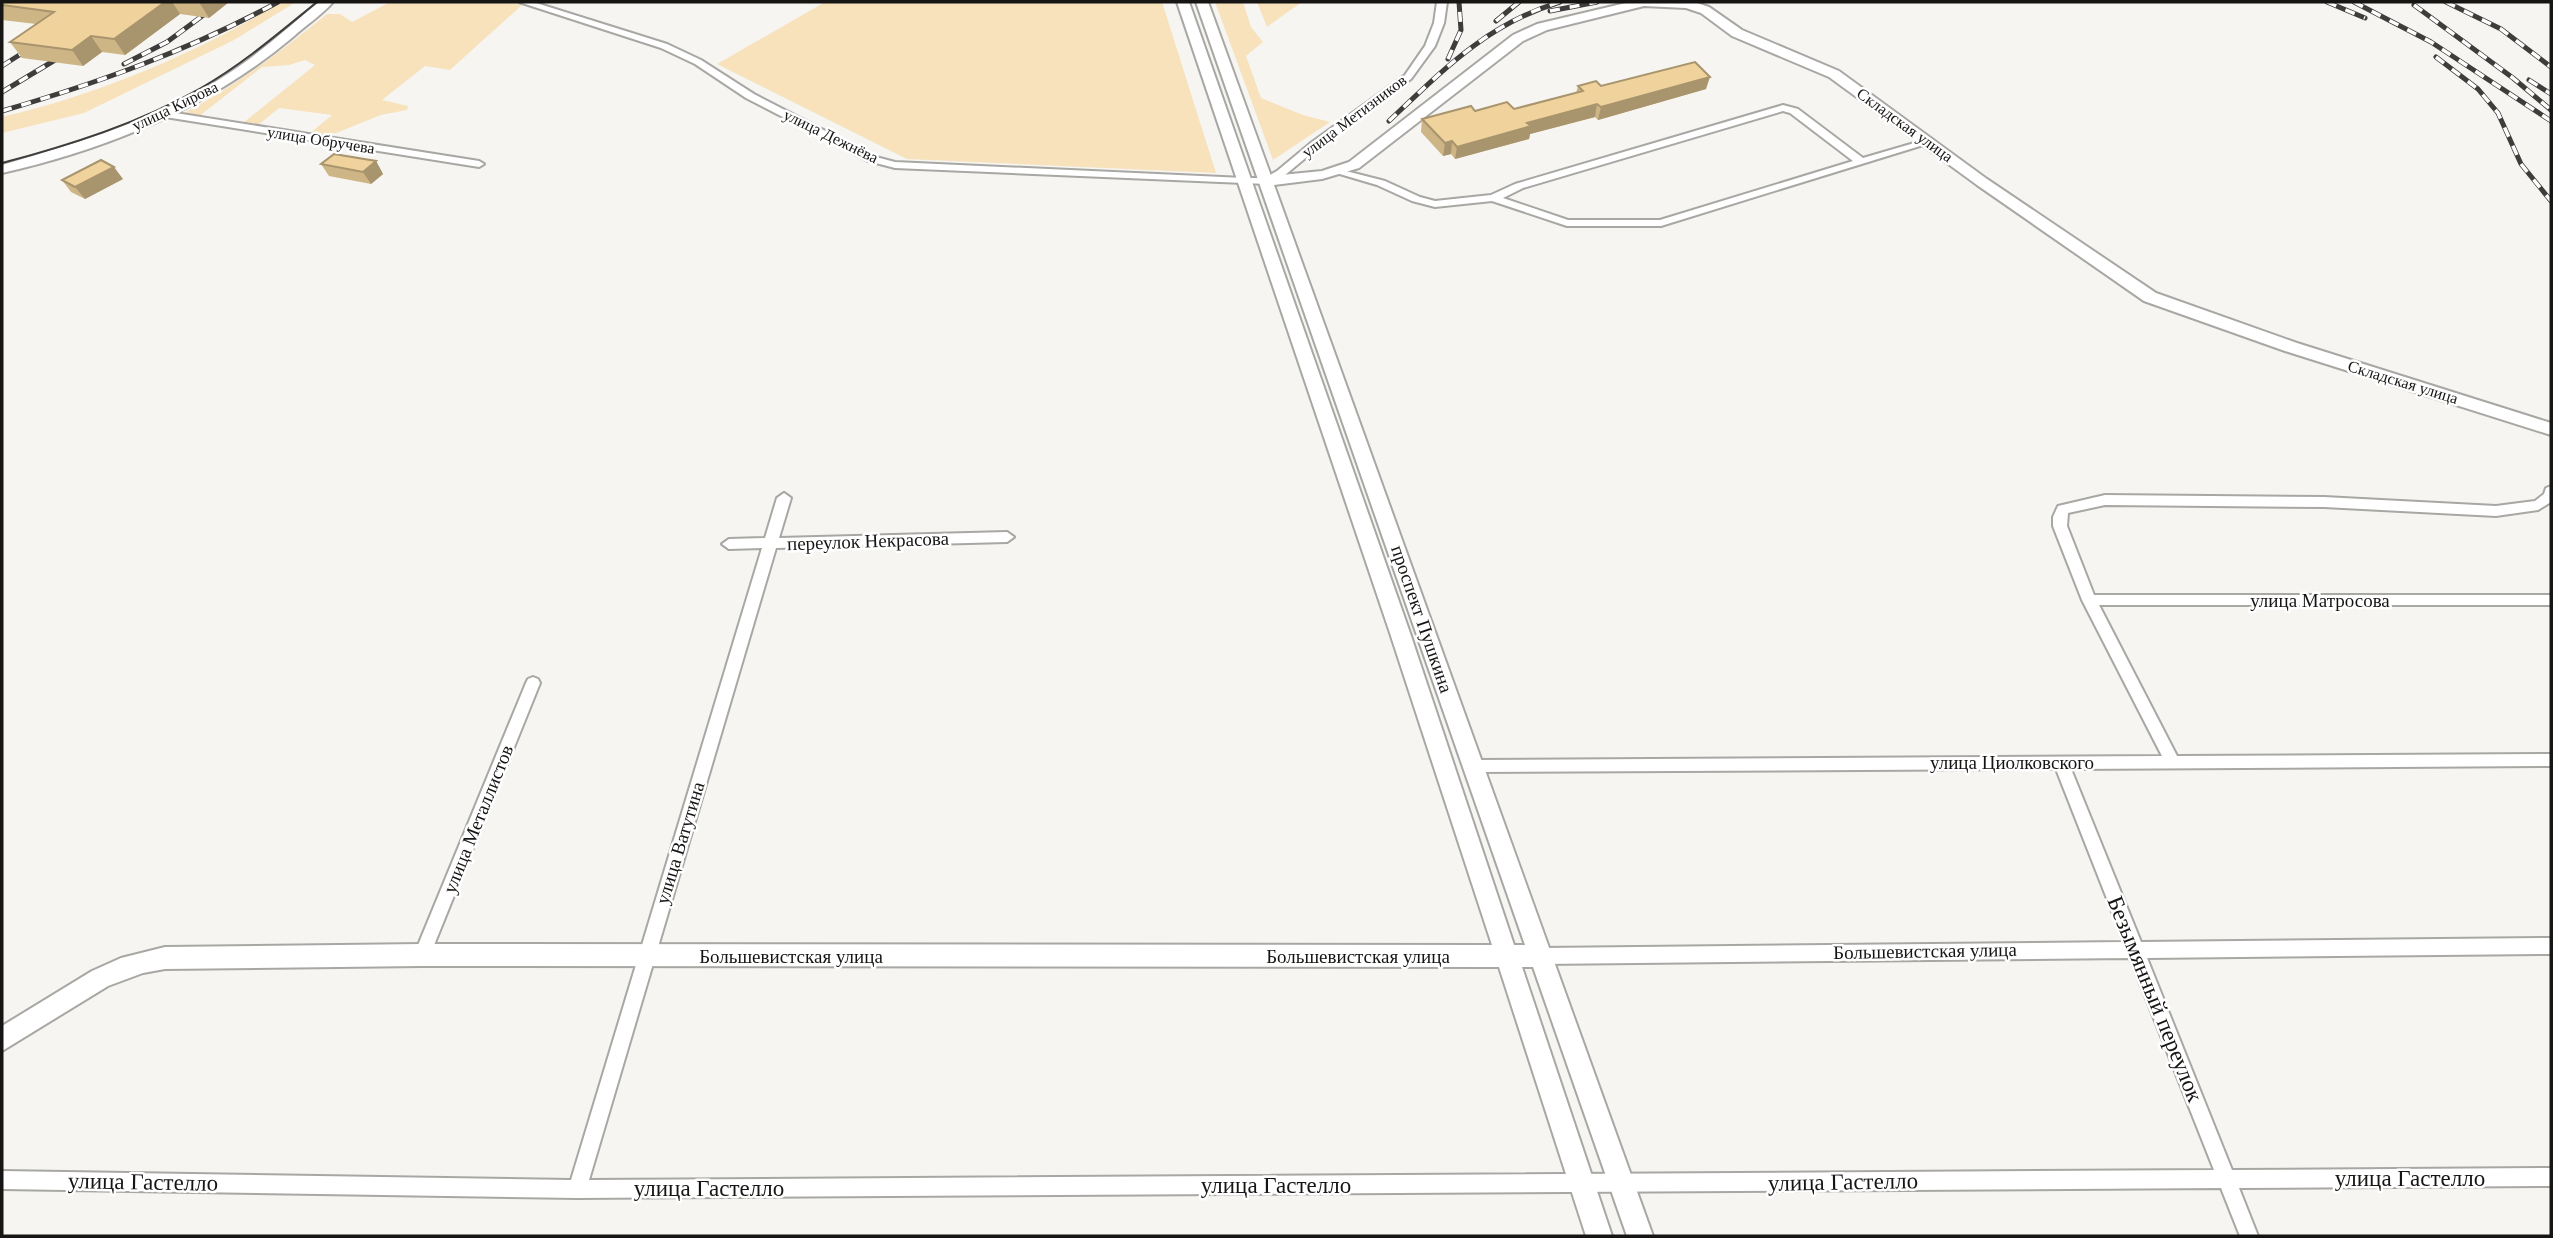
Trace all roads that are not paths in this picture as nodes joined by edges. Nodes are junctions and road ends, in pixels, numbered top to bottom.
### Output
1 (327, 2) edge
2 (524, 2) edge
3 (1183, 2) edge
4 (1202, 2) edge
5 (1442, 2) edge
6 (163, 114) junction
7 (1927, 142) junction
8 (1861, 162) junction
9 (479, 164) dead end
10 (2, 169) edge
11 (1338, 173) junction
12 (1244, 181) junction
13 (1266, 181) junction
14 (1493, 198) junction
15 (2551, 429) edge
16 (2551, 491) edge
17 (784, 498) dead end
18 (1007, 537) dead end
19 (729, 544) dead end
20 (771, 544) junction
21 (2089, 600) junction
22 (2551, 600) edge
23 (533, 684) dead end
24 (2172, 760) junction
25 (2551, 760) edge
26 (2061, 762) junction
27 (1473, 766) junction
28 (2551, 946) edge
29 (2136, 948) junction
30 (422, 955) junction
31 (646, 956) junction
32 (1506, 956) junction
33 (1542, 956) junction
34 (2, 1040) edge
35 (2551, 1177) edge
36 (2226, 1178) junction
37 (2, 1180) edge
38 (1581, 1183) junction
39 (1620, 1183) junction
40 (577, 1189) junction
41 (1599, 1236) edge
42 (1640, 1236) edge
43 (2249, 1236) edge

1 - 6 main road, улица Кирова
2 - 12 street, улица Дежнёва
3 - 12 main road, проспект Пушкина
4 - 13 main road, проспект Пушкина
5 - 13 street, улица Метизников
6 - 9 street, улица Обручева
6 - 10 main road, улица Кирова
7 - 8 street
7 - 11 main road, Складская улица
7 - 15 main road, Складская улица
8 - 14 street
8 - 14 street
11 - 13 main road, Складская улица
11 - 14 street
12 - 13 street, улица Дежнёва
12 - 32 main road, проспект Пушкина
13 - 27 main road, проспект Пушкина
16 - 21 street
17 - 20 street, улица Ватутина
18 - 20 street, переулок Некрасова
19 - 20 street, переулок Некрасова
20 - 31 street, улица Ватутина
21 - 22 street, улица Матросова
21 - 24 street
23 - 30 street, улица Металлистов
24 - 25 street, улица Циолковского
24 - 26 street, улица Циолковского
26 - 27 street, улица Циолковского
26 - 29 street, Безымянный переулок
27 - 33 main road, проспект Пушкина
28 - 29 street, Большевистская улица
29 - 33 street, Большевистская улица
29 - 36 street, Безымянный переулок
30 - 31 main road, Большевистская улица
30 - 34 main road, Большевистская улица
31 - 32 main road, Большевистская улица
31 - 40 street, улица Ватутина
32 - 33 main road, Большевистская улица
32 - 38 main road, проспект Пушкина
33 - 39 main road, проспект Пушкина
35 - 36 street, улица Гастелло
36 - 39 street, улица Гастелло
36 - 43 street, Безымянный переулок
37 - 40 street, улица Гастелло
38 - 39 street, улица Гастелло
38 - 40 street, улица Гастелло
38 - 41 main road, проспект Пушкина
39 - 42 main road, проспект Пушкина

